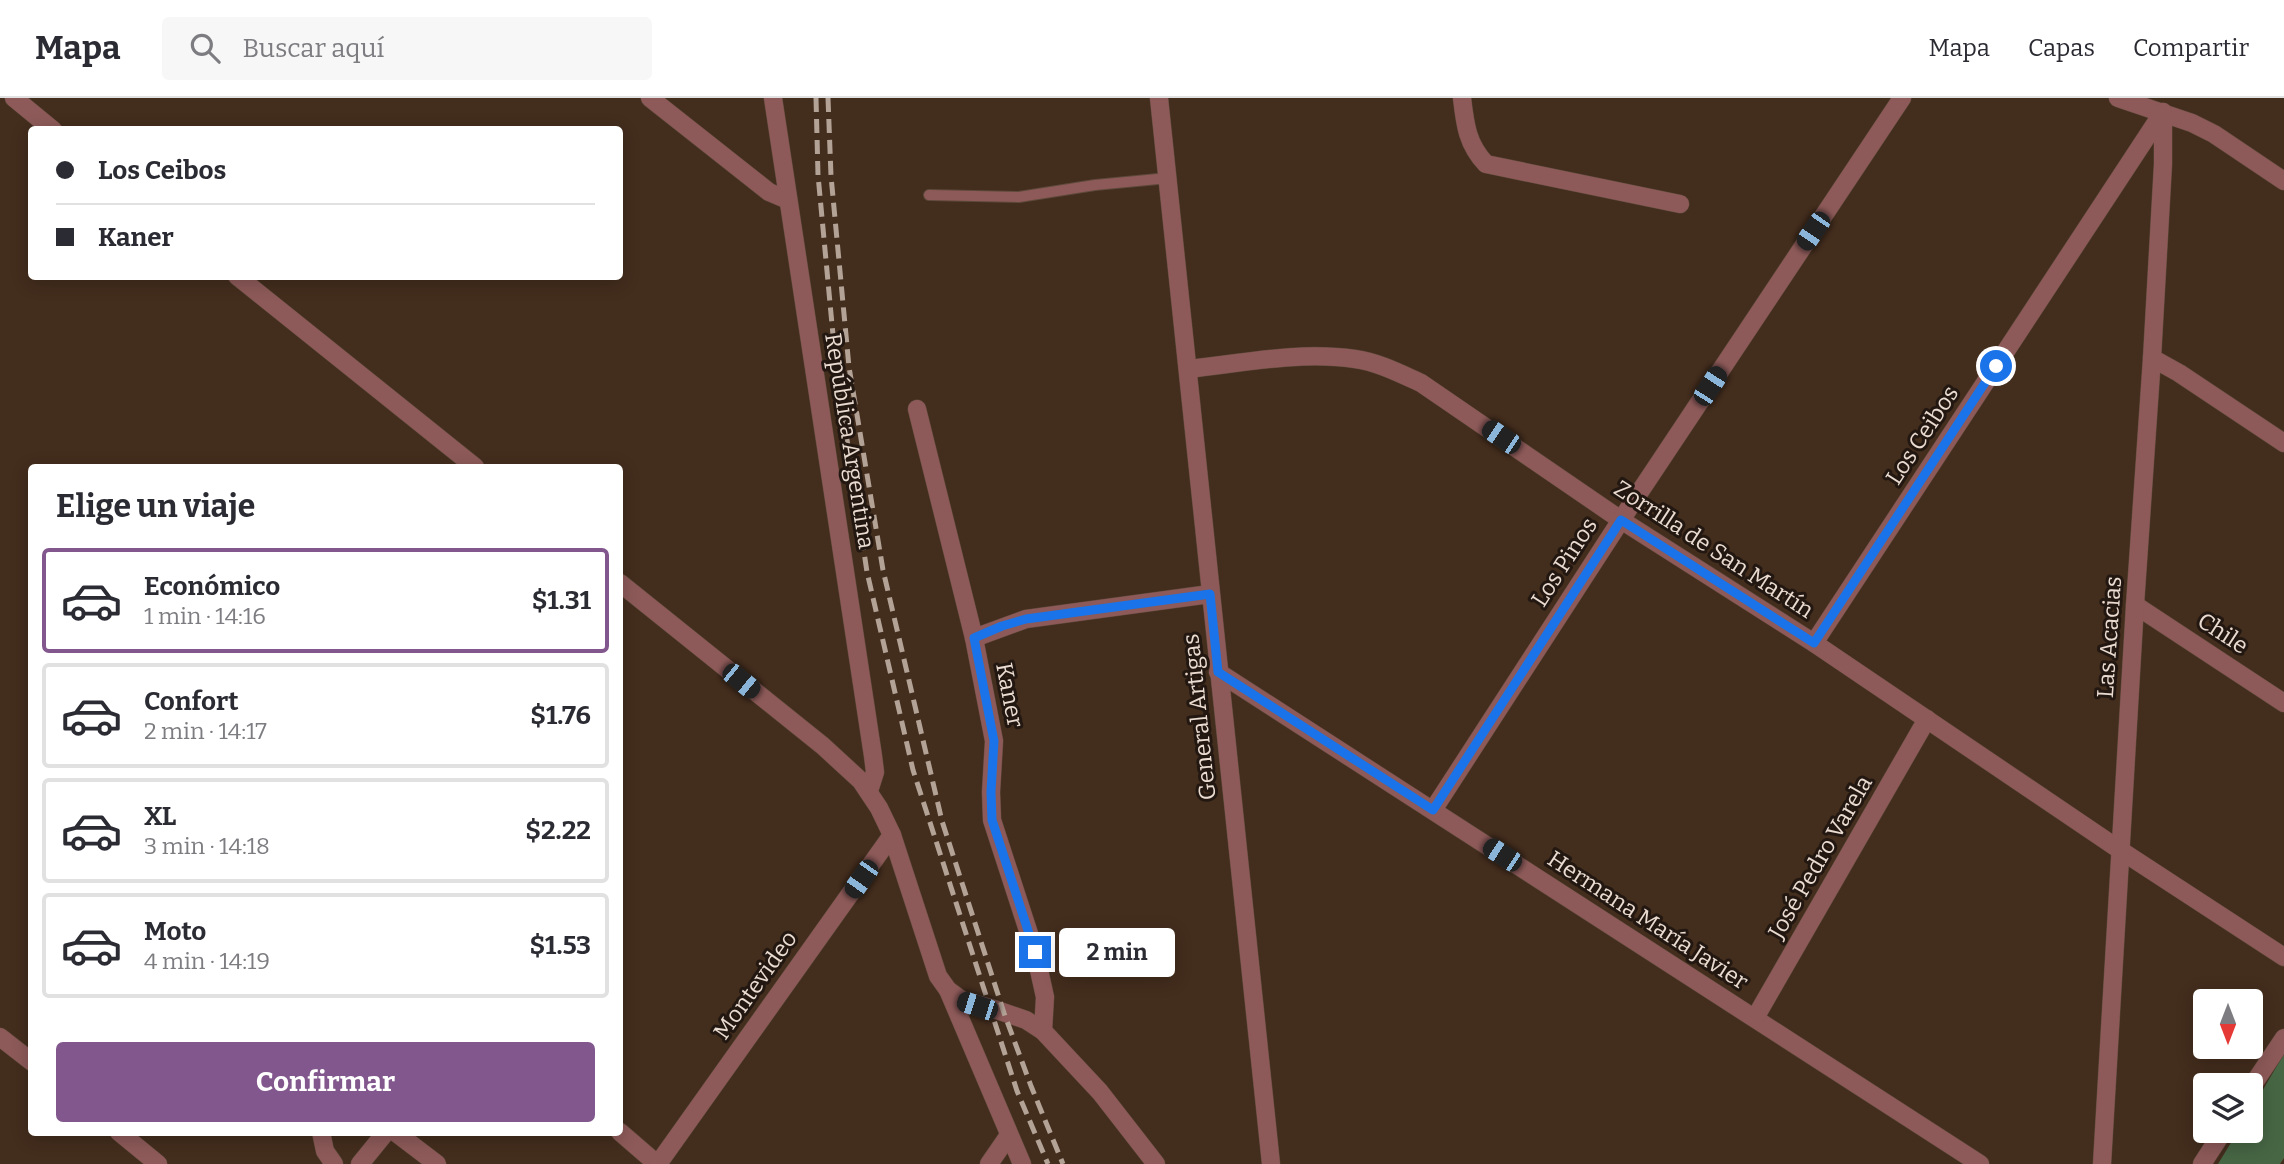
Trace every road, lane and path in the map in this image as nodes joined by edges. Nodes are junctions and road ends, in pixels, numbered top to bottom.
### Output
1 (14, 98) edge
2 (650, 98) edge
3 (773, 98) edge
4 (1160, 98) edge
5 (1462, 98) edge
6 (1902, 98) edge
7 (2118, 98) edge
8 (2163, 112) junction
9 (48, 126) edge
10 (1168, 178) junction
11 (2284, 181) edge
12 (929, 195) dead end
13 (788, 200) junction
14 (1680, 204) dead end
15 (242, 280) edge
16 (2152, 358) junction
17 (1188, 369) junction
18 (918, 409) dead end
19 (2284, 443) edge
20 (471, 464) edge
21 (1621, 520) junction
22 (623, 585) edge
23 (1210, 594) junction
24 (2135, 605) junction
25 (974, 638) junction
26 (1814, 643) junction
27 (1218, 672) junction
28 (2284, 703) edge
29 (1927, 719) junction
30 (869, 791) junction
31 (1433, 810) junction
32 (892, 835) junction
33 (2120, 850) junction
34 (2284, 957) edge
35 (948, 990) junction
36 (1755, 1018) junction
37 (1043, 1031) junction
38 (0, 1037) edge
39 (2284, 1038) edge
40 (28, 1059) edge
41 (2261, 1073) edge
42 (623, 1135) edge
43 (1009, 1135) junction
44 (124, 1136) edge
45 (322, 1136) edge
46 (383, 1136) edge
47 (400, 1136) edge
48 (2216, 1143) edge
49 (158, 1164) edge
50 (334, 1164) edge
51 (360, 1164) edge
52 (437, 1164) edge
53 (658, 1164) edge
54 (989, 1164) edge
55 (1022, 1164) edge
56 (1156, 1164) edge
57 (1271, 1164) edge
58 (1980, 1164) edge
59 (2102, 1164) edge
60 (2202, 1164) edge

1 - 9 street
2 - 13 street
3 - 13 street, República Argentina
4 - 10 street, General Artigas
5 - 14 street
6 - 21 street, Los Pinos
7 - 8 street
8 - 11 street
8 - 16 street, Las Acacias
8 - 26 street, Los Ceibos
10 - 12 lane
10 - 17 street, General Artigas
13 - 30 street, República Argentina
15 - 20 street
16 - 19 street
16 - 24 street, Las Acacias
17 - 21 street, Zorrilla de San Martín
17 - 23 street, General Artigas
18 - 25 street, Kaner
21 - 26 street, Zorrilla de San Martín
21 - 31 street, Los Pinos
22 - 30 street
23 - 25 street
23 - 27 street, General Artigas
24 - 28 street, Chile
24 - 33 street, Las Acacias
25 - 37 street, Kaner
26 - 29 street, Zorrilla de San Martín
27 - 31 street, Hermana María Javier
27 - 57 street, General Artigas
29 - 33 street, Zorrilla de San Martín
29 - 36 street, José Pedro Varela
30 - 32 street
31 - 36 street, Hermana María Javier
32 - 35 street
32 - 53 street, Montevideo
33 - 34 street, Zorrilla de San Martín
33 - 59 street, Las Acacias
35 - 37 street
35 - 43 street
36 - 58 street, Hermana María Javier
37 - 56 street
38 - 40 street
39 - 41 street
42 - 53 street
43 - 54 street
43 - 55 street
44 - 49 street
45 - 50 street
46 - 51 street
47 - 52 street
48 - 60 street

